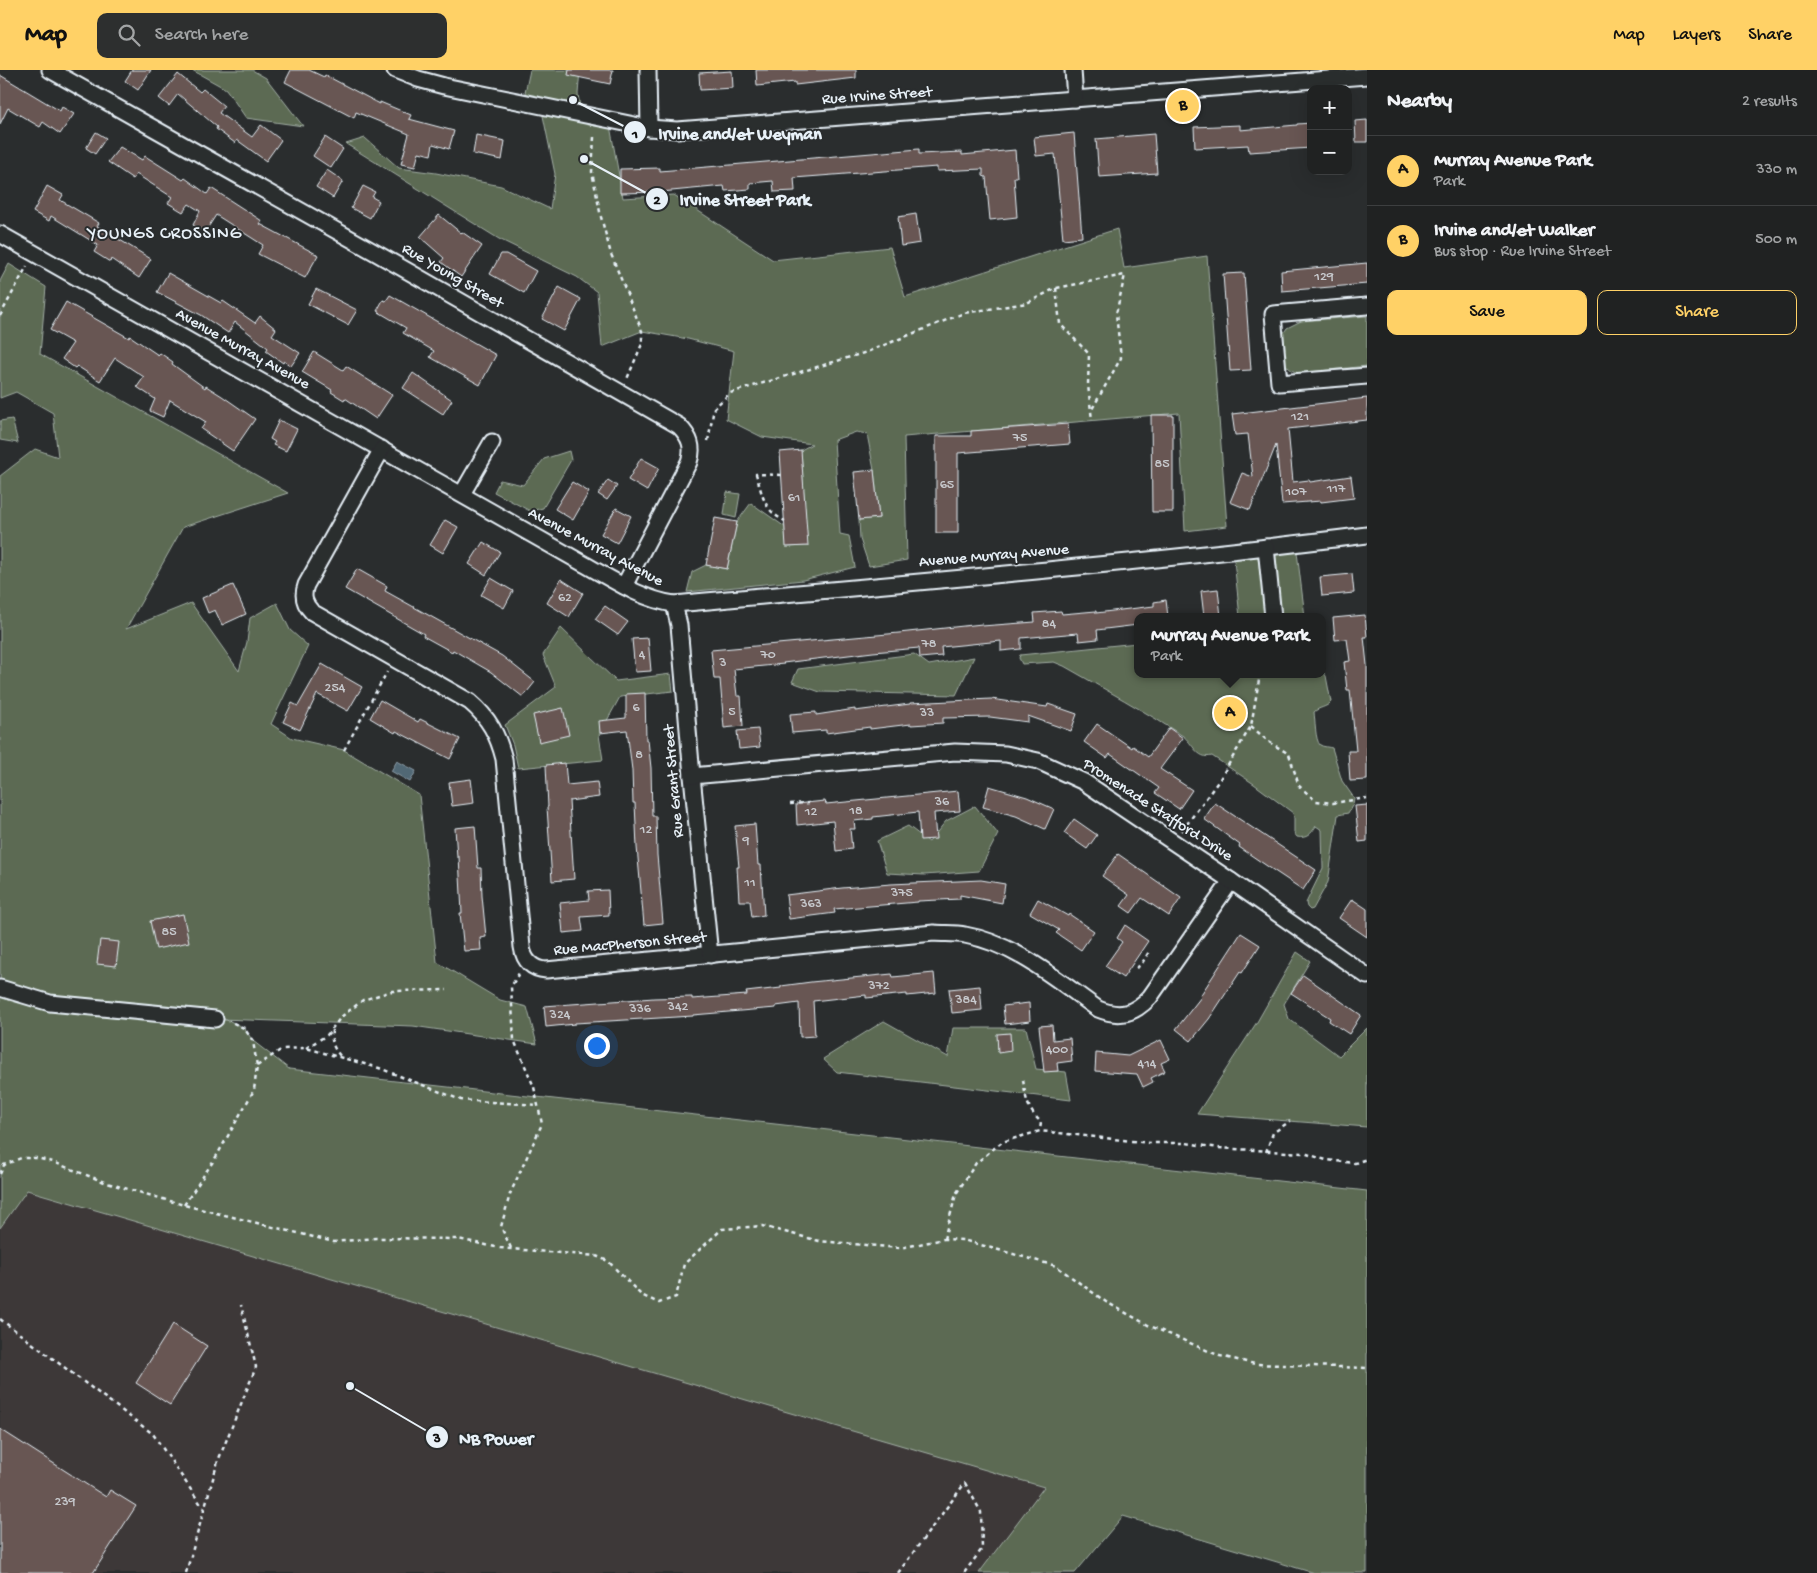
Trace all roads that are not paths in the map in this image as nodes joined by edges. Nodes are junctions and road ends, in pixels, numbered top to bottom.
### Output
1 (50, 70) edge
2 (396, 70) edge
3 (648, 70) edge
4 (1073, 70) edge
5 (1367, 76) edge
6 (1076, 99) junction
7 (649, 128) junction
8 (0, 234) edge
9 (1367, 306) edge
10 (1367, 376) edge
11 (492, 442) dead end
12 (382, 449) junction
13 (462, 494) junction
14 (1367, 535) edge
15 (1266, 548) junction
16 (624, 586) junction
17 (674, 604) junction
18 (1273, 613) edge
19 (692, 776) junction
20 (1231, 881) junction
21 (710, 955) junction
22 (1367, 976) edge
23 (0, 988) edge
24 (215, 1019) road end

1 - 16 street, Rue Young Street
2 - 7 street, Rue Irvine Street
3 - 7 street
4 - 6 street
5 - 6 street, Rue Irvine Street
6 - 7 street, Rue Irvine Street
8 - 12 street, Avenue Murray Avenue
9 - 10 street
11 - 13 street
12 - 13 street, Avenue Murray Avenue
12 - 21 street, Rue MacPherson Street
13 - 16 street, Avenue Murray Avenue
14 - 15 street, Avenue Murray Avenue
15 - 17 street, Avenue Murray Avenue
15 - 18 street
16 - 17 street, Avenue Murray Avenue
17 - 19 street, Rue Grant Street
19 - 20 street, Promenade Stafford Drive
19 - 21 street, Rue Grant Street
20 - 21 street, Rue MacPherson Street
20 - 22 street, Promenade Stafford Drive
23 - 24 street

